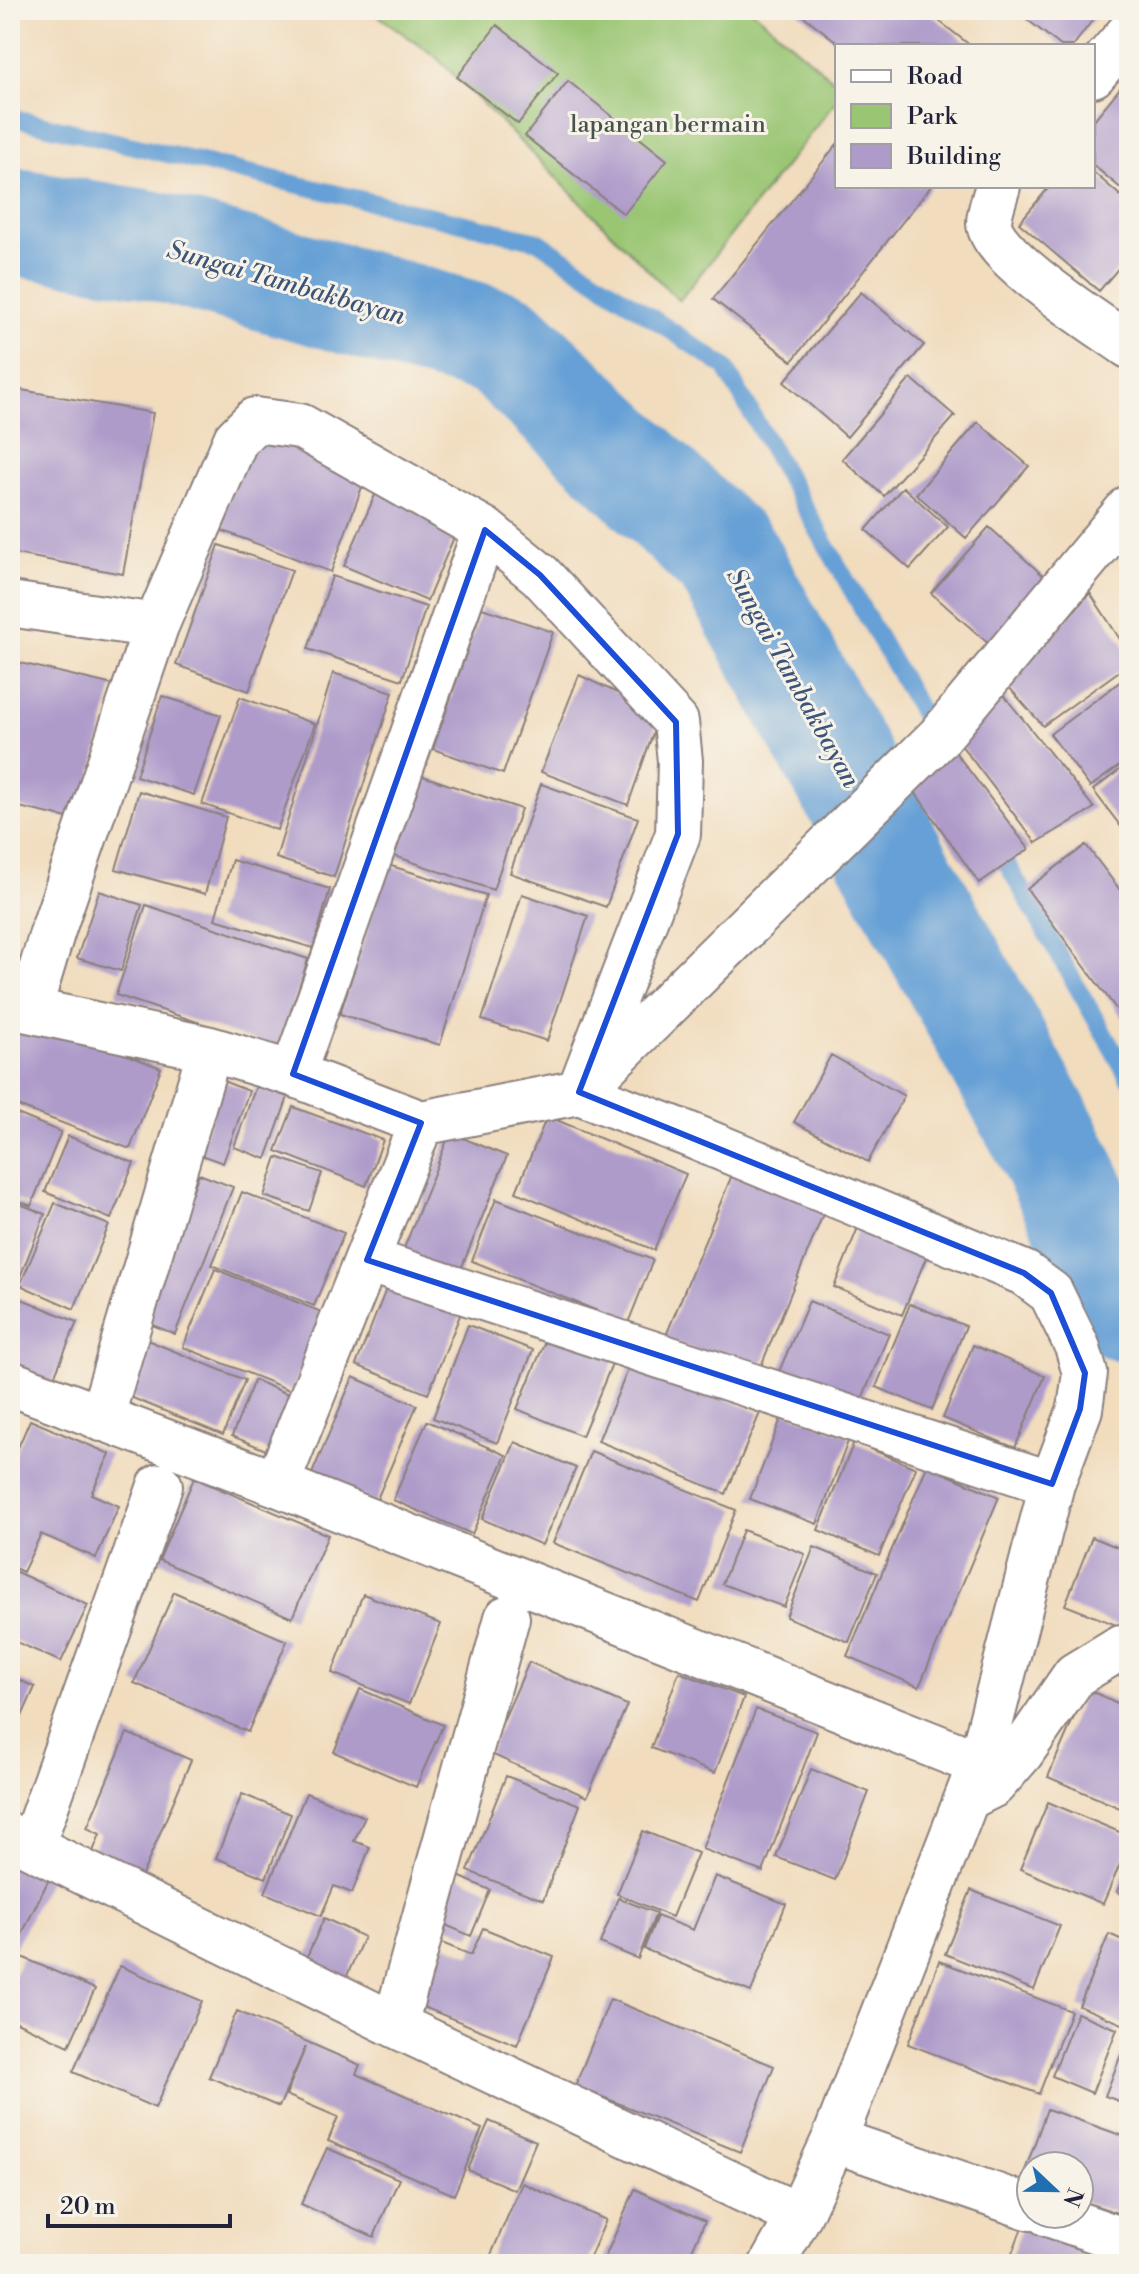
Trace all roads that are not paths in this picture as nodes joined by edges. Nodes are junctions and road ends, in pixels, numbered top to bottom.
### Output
1 (1129, 33) edge
2 (1095, 73) edge
3 (998, 188) edge
4 (1129, 346) edge
5 (1126, 518) edge
6 (485, 530) junction
7 (10, 604) edge
8 (156, 626) junction
9 (19, 1008) edge
10 (210, 1049) junction
11 (293, 1074) junction
12 (579, 1092) junction
13 (421, 1123) junction
14 (367, 1260) junction
15 (10, 1383) edge
16 (101, 1419) junction
17 (277, 1484) junction
18 (1052, 1484) junction
19 (160, 1486) dead end
20 (507, 1618) dead end
21 (1129, 1648) edge
22 (974, 1781) junction
23 (21, 1841) edge
24 (395, 2025) junction
25 (834, 2140) junction
26 (1015, 2202) edge
27 (799, 2216) junction
28 (1094, 2230) edge
29 (1129, 2242) edge
30 (772, 2264) edge

1 - 2 street
3 - 4 street
5 - 12 street
6 - 8 street
6 - 11 street
6 - 12 street
7 - 8 street
8 - 9 street
9 - 10 street
10 - 11 street
10 - 16 street
11 - 13 street
12 - 13 street
12 - 18 street
13 - 14 street
14 - 17 street
14 - 18 street
15 - 16 street
16 - 17 street
17 - 22 street
18 - 22 street
19 - 23 street
20 - 24 street
21 - 22 street
22 - 25 street
23 - 24 street
24 - 27 street
25 - 26 street
25 - 27 street
27 - 30 street
28 - 29 street

